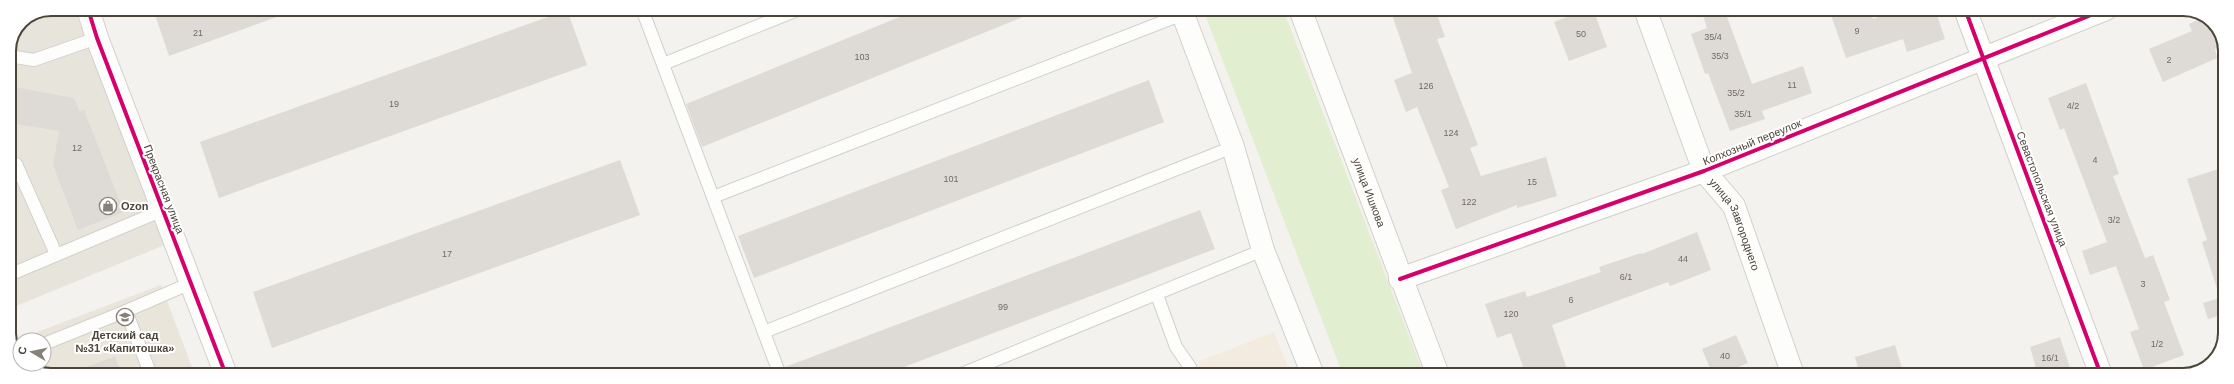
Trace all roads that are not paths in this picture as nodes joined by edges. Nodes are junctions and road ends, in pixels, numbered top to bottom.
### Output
1 (90, 16) edge
2 (645, 16) edge
3 (783, 16) edge
4 (1172, 16) edge
5 (1184, 16) edge
6 (1303, 16) edge
7 (1648, 16) edge
8 (1968, 16) edge
9 (2089, 16) edge
10 (97, 38) junction
11 (16, 57) edge
12 (1983, 59) junction
13 (663, 64) junction
14 (1233, 147) junction
15 (16, 164) edge
16 (1704, 171) junction
17 (713, 197) junction
18 (163, 210) junction
19 (1263, 250) junction
20 (56, 254) junction
21 (16, 272) edge
22 (1400, 279) junction
23 (191, 283) junction
24 (1157, 295) junction
25 (126, 310) junction
26 (764, 332) junction
27 (52, 341) edge
28 (148, 368) edge
29 (223, 368) edge
30 (777, 368) edge
31 (976, 368) edge
32 (1190, 368) edge
33 (1310, 368) edge
34 (1435, 368) edge
35 (1791, 368) edge
36 (2099, 368) edge

1 - 10 street, Прекрасная улица
2 - 13 lane
3 - 13 lane
4 - 17 lane
5 - 14 street
6 - 22 street, улица Ишкова
7 - 16 street, улица Завгороднего
8 - 12 street, Севастопольская улица
9 - 12 street, Колхозный переулок
10 - 11 lane
10 - 18 street, Прекрасная улица
12 - 16 street, Колхозный переулок
12 - 36 street, Севастопольская улица
13 - 17 lane
14 - 19 street
14 - 26 lane
15 - 20 lane
16 - 22 street, Колхозный переулок
16 - 35 street, улица Завгороднего
17 - 26 lane
18 - 20 lane
18 - 23 street, Прекрасная улица
19 - 24 lane
19 - 33 street
20 - 21 lane
22 - 34 street, улица Ишкова
23 - 25 lane
23 - 29 street, Прекрасная улица
24 - 31 lane
24 - 32 lane
25 - 27 lane
25 - 28 lane
26 - 30 lane

